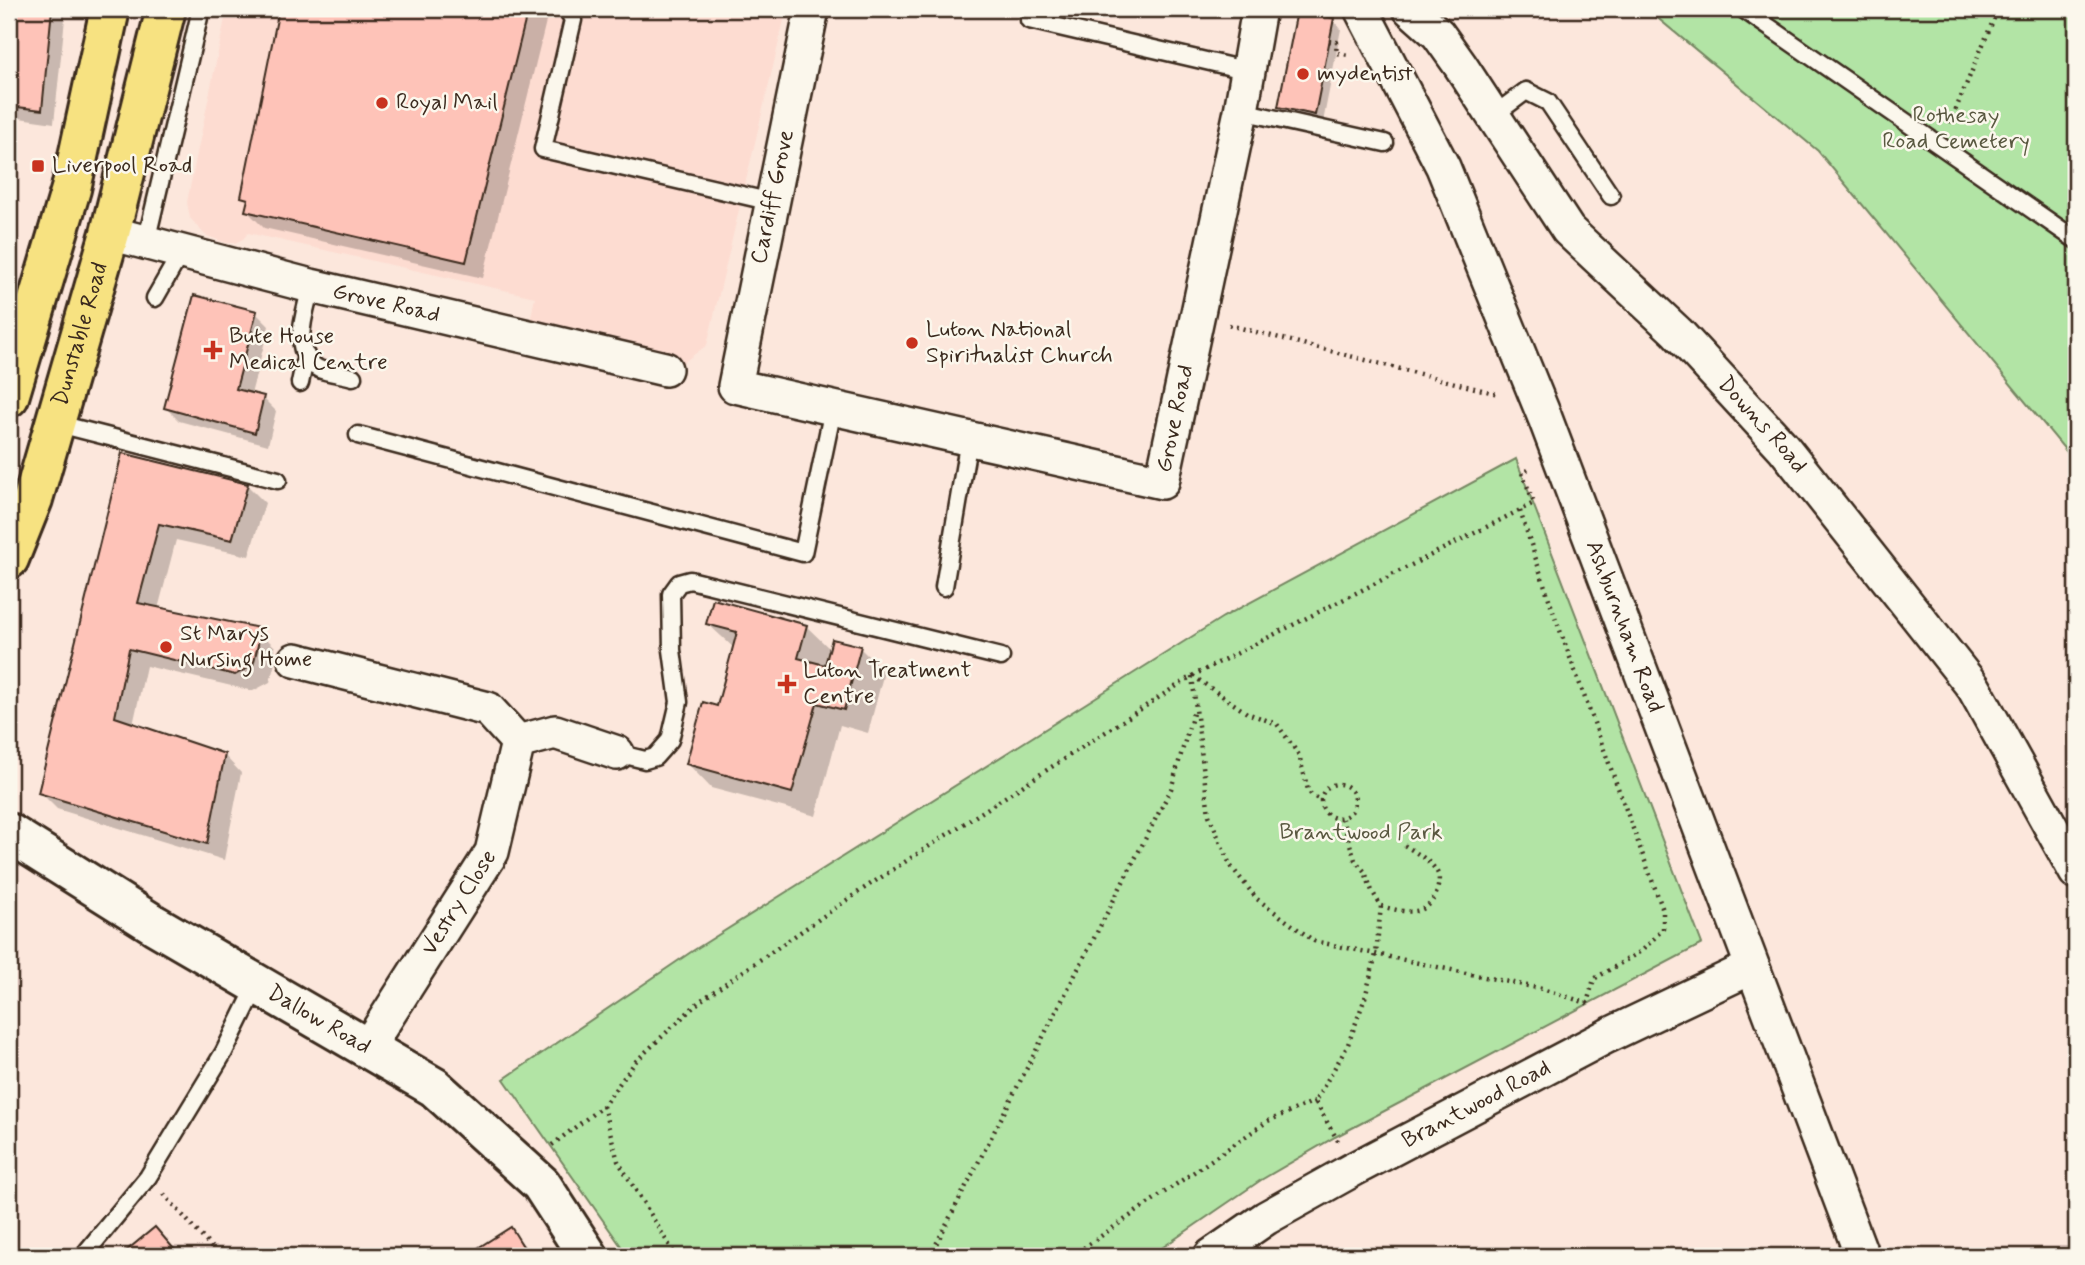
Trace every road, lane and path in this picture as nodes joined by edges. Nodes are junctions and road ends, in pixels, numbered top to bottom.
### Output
1 (110, 9) edge
2 (166, 9) edge
3 (201, 9) edge
4 (567, 9) edge
5 (812, 9) edge
6 (1259, 9) edge
7 (1361, 9) edge
8 (1410, 9) edge
9 (1743, 9) edge
10 (1998, 9) edge
11 (1029, 20) dead end
12 (1248, 71) junction
13 (1241, 111) junction
14 (1494, 115) junction
15 (1385, 143) dead end
16 (1940, 147) junction
17 (1611, 196) dead end
18 (772, 202) junction
19 (110, 233) junction
20 (2076, 240) edge
21 (146, 242) junction
22 (182, 251) junction
23 (311, 285) junction
24 (155, 298) dead end
25 (1197, 317) junction
26 (18, 331) edge
27 (306, 355) junction
28 (665, 369) dead end
29 (353, 377) dead end
30 (300, 383) dead end
31 (735, 386) joint
32 (9, 397) edge
33 (1540, 405) junction
34 (833, 409) junction
35 (55, 424) junction
36 (358, 435) dead end
37 (969, 439) junction
38 (1522, 472) dead end
39 (278, 480) dead end
40 (1520, 511) junction
41 (9, 559) edge
42 (944, 587) dead end
43 (1001, 657) dead end
44 (295, 660) dead end
45 (1192, 676) junction
46 (1196, 706) junction
47 (518, 743) junction
48 (617, 753) joint
49 (1321, 800) junction
50 (1342, 818) junction
51 (9, 833) edge
52 (1404, 845) dead end
53 (2076, 872) edge
54 (1381, 906) junction
55 (1376, 954) junction
56 (1752, 967) junction
57 (257, 985) junction
58 (1587, 1003) junction
59 (1607, 1036) junction
60 (367, 1048) junction
61 (1315, 1101) junction
62 (603, 1106) junction
63 (541, 1145) dead end
64 (1354, 1169) junction
65 (148, 1177) junction
66 (83, 1256) edge
67 (219, 1256) edge
68 (588, 1256) edge
69 (676, 1256) edge
70 (930, 1256) edge
71 (1072, 1256) edge
72 (1211, 1256) edge
73 (1862, 1256) edge

1 - 26 highway
2 - 19 highway, Dunstable Road
3 - 21 lane
4 - 18 lane
5 - 18 street, Cardiff Grove
6 - 12 street, Grove Road
7 - 33 street, Ashburnham Road
8 - 14 street, Downs Road
9 - 16 lane
10 - 16 path
11 - 12 lane
12 - 13 street, Grove Road
13 - 15 lane
13 - 25 street, Grove Road
14 - 17 lane
14 - 53 street, Downs Road
16 - 20 lane
18 - 31 street, Cardiff Grove
19 - 21 street, Grove Road
19 - 35 highway, Dunstable Road
21 - 22 street, Grove Road
22 - 23 street, Grove Road
22 - 24 lane
23 - 27 lane
23 - 28 street, Grove Road
25 - 33 path
25 - 37 street, Grove Road
26 - 32 highway
27 - 29 lane
27 - 30 lane
31 - 34 street, Grove Road
33 - 56 street, Ashburnham Road
34 - 36 lane
34 - 37 street, Grove Road
35 - 39 lane
35 - 41 highway, Dunstable Road
37 - 42 lane
38 - 40 path
40 - 45 path
40 - 58 path
43 - 48 lane
44 - 47 street
45 - 46 path
45 - 49 path
45 - 62 path
46 - 55 path
46 - 70 path
47 - 48 street
47 - 60 street, Vestry Close
49 - 50 path
49 - 50 path
50 - 54 path
51 - 57 street, Dallow Road
52 - 54 path
54 - 55 path
55 - 58 path
55 - 61 path
56 - 59 street, Brantwood Road
56 - 73 street, Ashburnham Road
57 - 60 street, Dallow Road
57 - 65 lane
58 - 59 path
59 - 64 street, Brantwood Road
60 - 68 street, Dallow Road
61 - 64 path
61 - 71 path
62 - 63 path
62 - 69 path
64 - 72 street, Brantwood Road
65 - 66 lane
65 - 67 path

